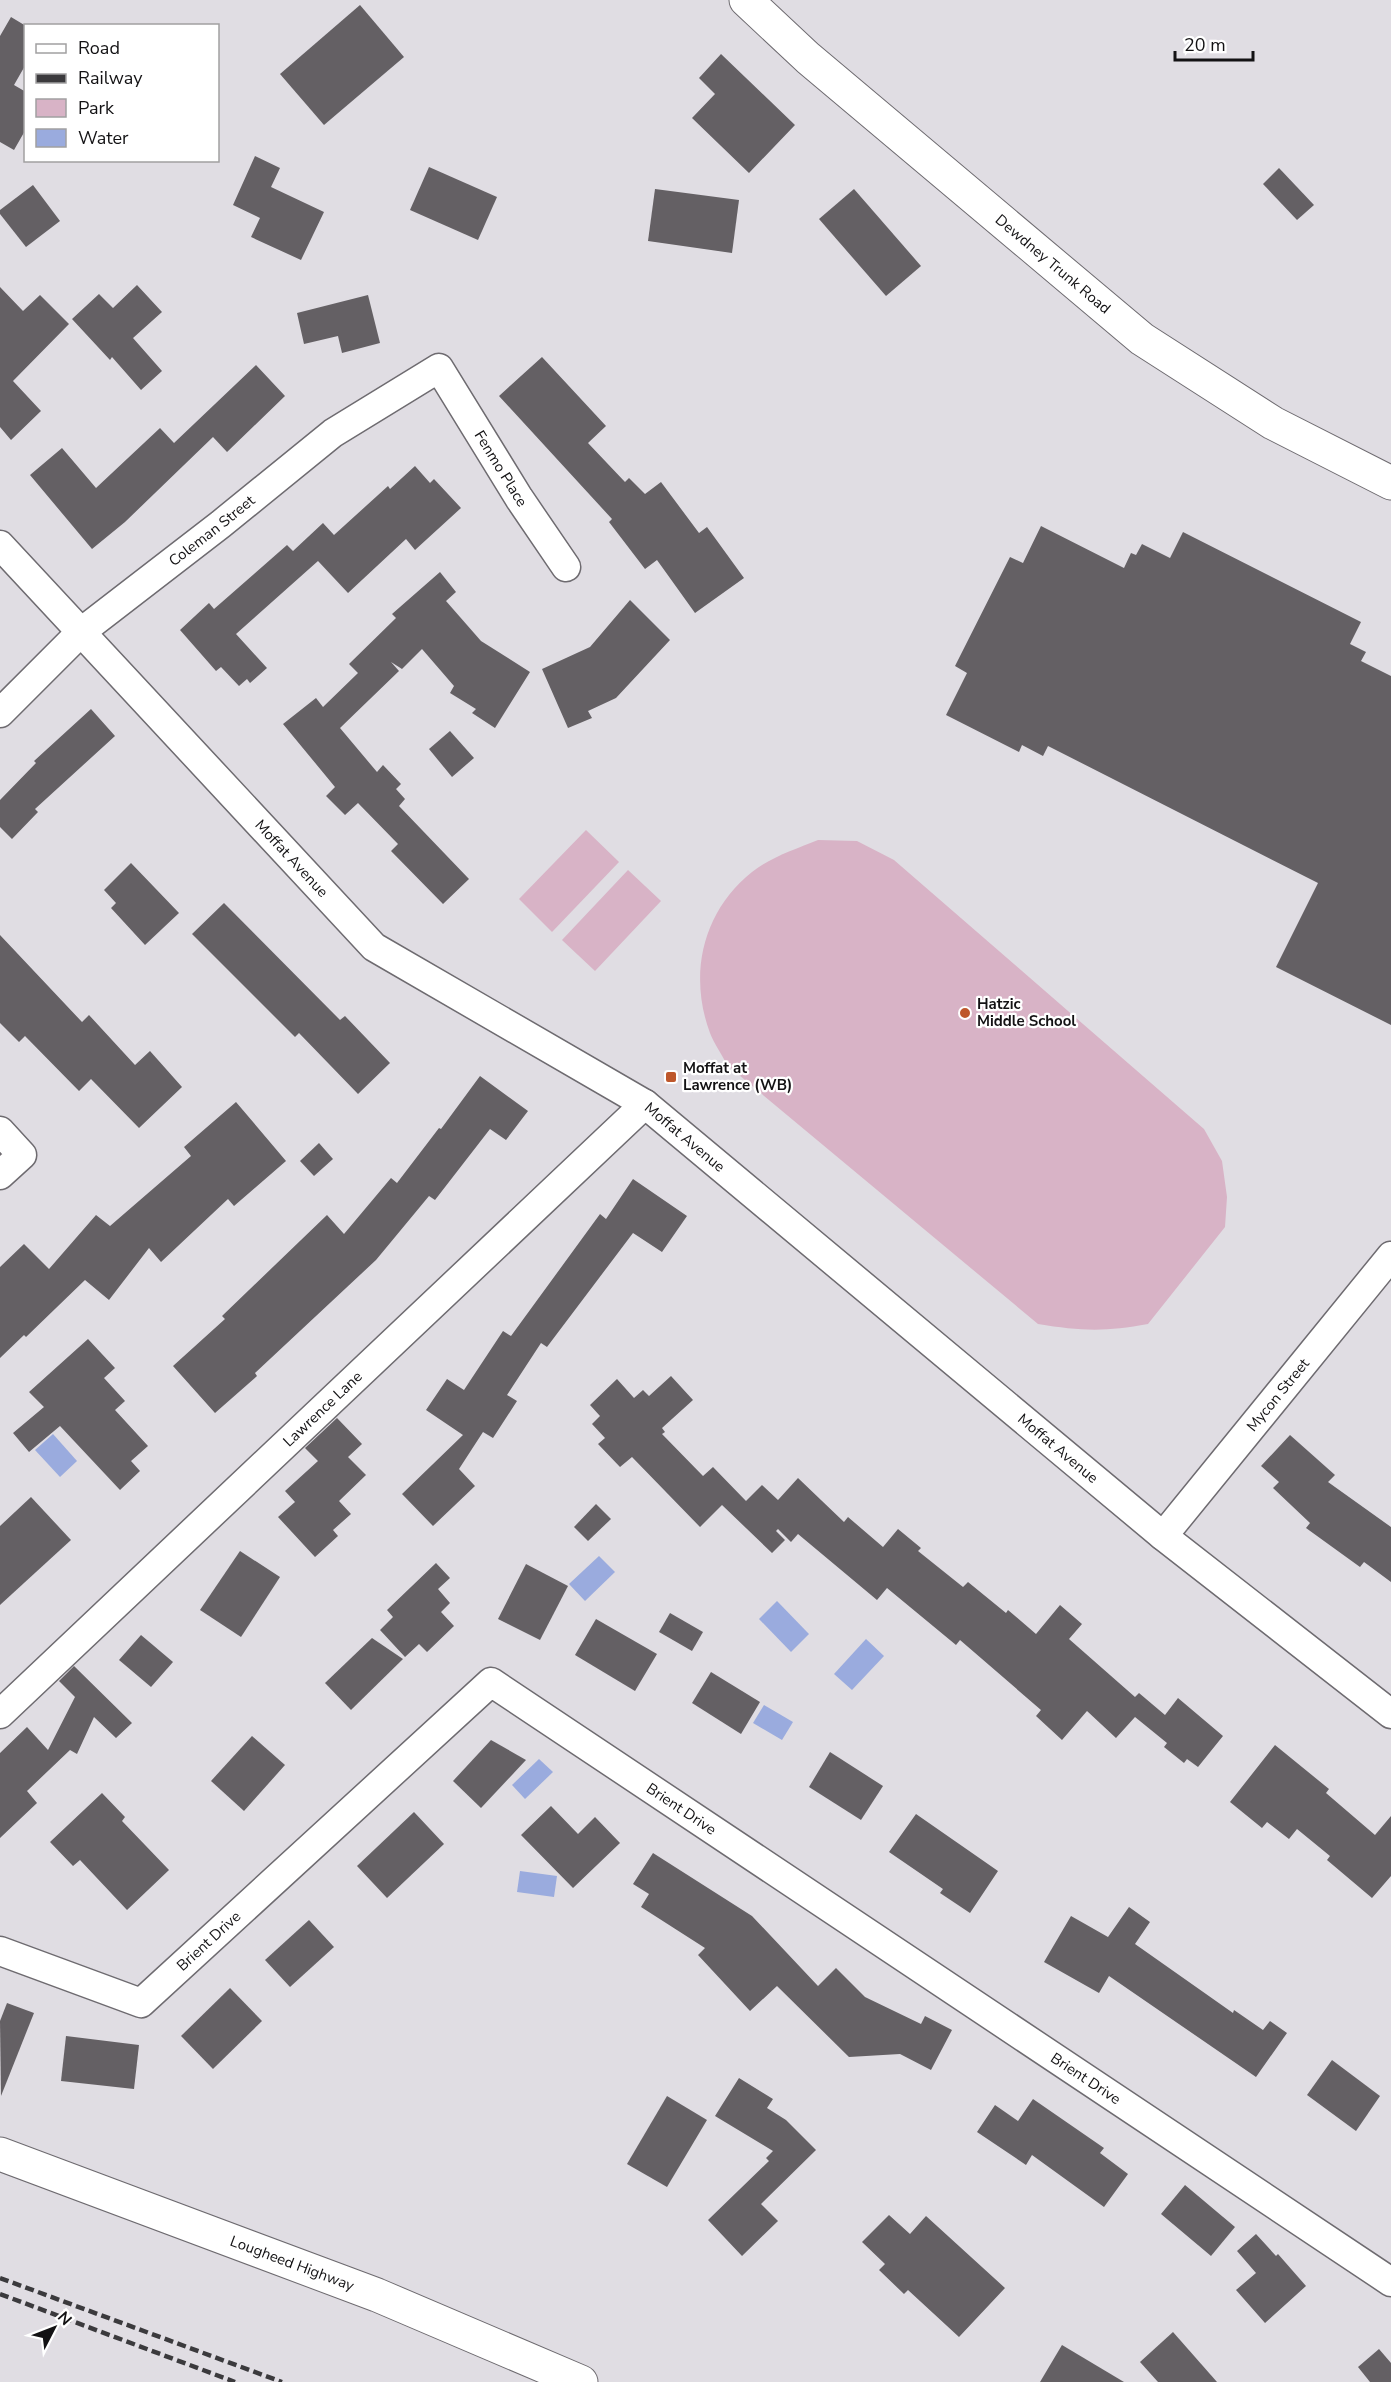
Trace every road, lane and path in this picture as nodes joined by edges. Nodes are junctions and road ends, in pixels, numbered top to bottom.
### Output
1 (746, 0) edge
2 (439, 368) joint
3 (1391, 483) edge
4 (0, 545) edge
5 (566, 567) dead end
6 (81, 632) junction
7 (0, 713) edge
8 (645, 1104) junction
9 (0, 1131) edge
10 (0, 1175) edge
11 (1391, 1256) edge
12 (1163, 1536) junction
13 (0, 1714) edge
14 (1391, 1714) edge
15 (0, 1952) edge
16 (0, 2154) edge
17 (1391, 2282) edge
18 (581, 2382) edge

1 - 3 main road, Dewdney Trunk Road
2 - 5 street, Fenmo Place
2 - 6 street, Coleman Street
4 - 6 street, Moffat Avenue
6 - 7 street, Coleman Street
6 - 8 street, Moffat Avenue
8 - 12 street, Moffat Avenue
8 - 13 street, Lawrence Lane
9 - 10 street
11 - 12 street, Mycon Street
12 - 14 street, Moffat Avenue
15 - 17 street, Brient Drive
16 - 18 main road, Lougheed Highway

